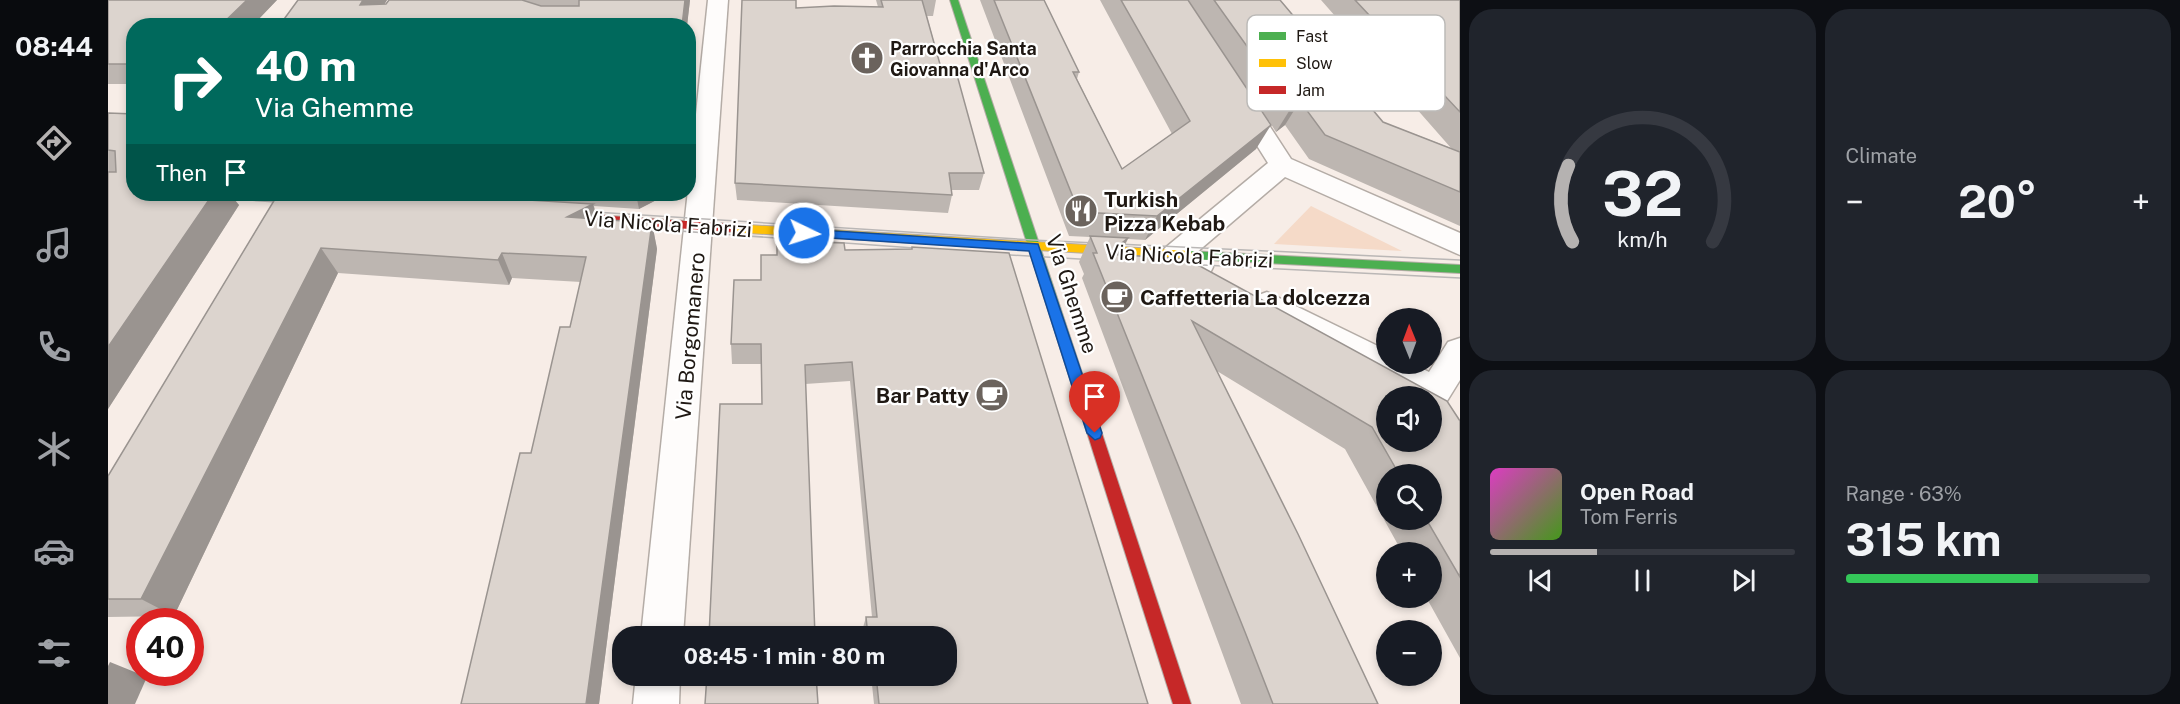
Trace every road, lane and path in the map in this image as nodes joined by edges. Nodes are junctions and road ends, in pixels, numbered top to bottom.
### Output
1 (718, 0) edge
2 (954, 0) edge
3 (700, 60) edge
4 (1226, 77) edge
5 (1247, 110) edge
6 (1248, 111) edge
7 (1282, 165) junction
8 (264, 201) edge
9 (334, 201) edge
10 (280, 205) edge
11 (533, 214) edge
12 (700, 226) junction
13 (1460, 245) edge
14 (1034, 247) junction
15 (1175, 255) junction
16 (1460, 269) edge
17 (1460, 351) edge
18 (1425, 386) edge
19 (1438, 386) edge
20 (1442, 401) edge
21 (1455, 420) edge
22 (663, 626) edge
23 (657, 686) edge
24 (656, 704) edge
25 (1182, 704) edge

1 - 3 street, Via Borgomanero
2 - 14 street, Via Ghemme
3 - 12 street, Via Borgomanero
4 - 5 street
6 - 7 street
7 - 13 street
7 - 15 street
8 - 10 street
9 - 10 street
11 - 12 street, Via Nicola Fabrizi
12 - 14 street, Via Nicola Fabrizi
12 - 22 street, Via Borgomanero
14 - 15 street, Via Nicola Fabrizi
14 - 25 street, Via Ghemme
15 - 16 street, Via Nicola Fabrizi
15 - 18 street
17 - 19 street
20 - 21 street
23 - 24 street

